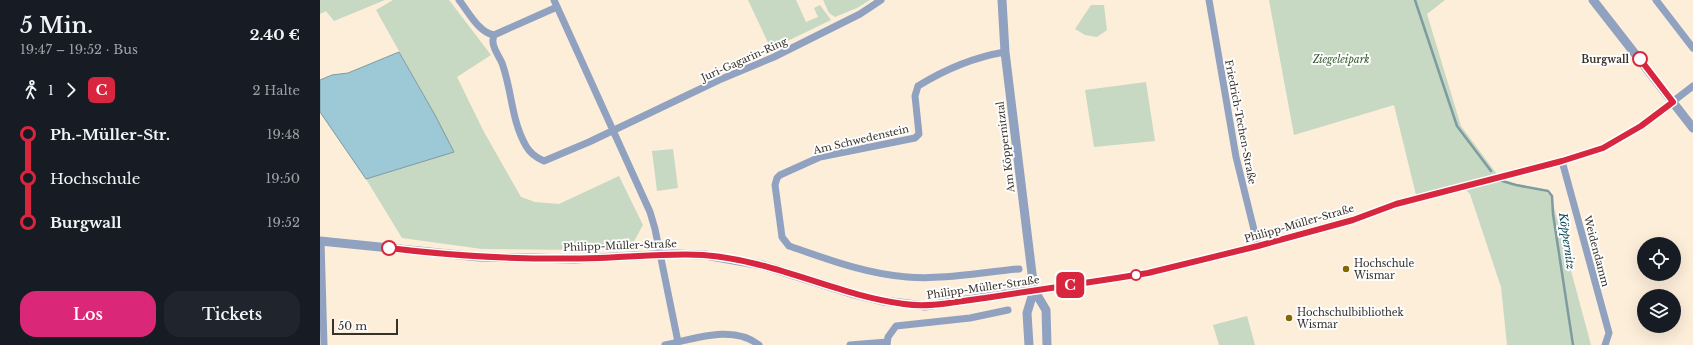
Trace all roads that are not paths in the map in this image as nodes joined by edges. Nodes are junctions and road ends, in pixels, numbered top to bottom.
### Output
1 (459, 0) edge
2 (881, 0) edge
3 (1002, 0) edge
4 (1209, 0) edge
5 (1593, 0) edge
6 (1656, 0) edge
7 (556, 4) edge
8 (494, 35) junction
9 (1693, 48) edge
10 (1005, 52) junction
11 (1693, 86) edge
12 (1673, 102) junction
13 (1693, 128) edge
14 (612, 131) junction
15 (1562, 161) junction
16 (321, 241) edge
17 (1258, 246) junction
18 (660, 255) junction
19 (1016, 269) dead end
20 (1034, 290) junction
21 (1008, 310) dead end
22 (678, 342) junction
23 (887, 344) edge
24 (324, 345) edge
25 (665, 345) edge
26 (759, 345) edge
27 (850, 345) edge
28 (1029, 345) edge
29 (1047, 345) edge
30 (1605, 345) edge

1 - 8 street
2 - 14 street, Juri-Gagarin-Ring
3 - 10 street, Am Köppernitztal
4 - 17 street, Friedrich-Techen-Straße
5 - 12 street
6 - 9 street
7 - 8 street
7 - 14 street
8 - 14 street, Juri-Gagarin-Ring
10 - 19 street, Am Schwedenstein
10 - 20 street, Am Köppernitztal
11 - 12 street
12 - 13 street
12 - 15 street, Philipp-Müller-Straße
14 - 18 street
15 - 17 street, Philipp-Müller-Straße
15 - 30 street, Weidendamm
16 - 18 street, Philipp-Müller-Straße
16 - 24 street
17 - 20 street, Philipp-Müller-Straße
18 - 20 street, Philipp-Müller-Straße
18 - 22 street
20 - 28 street
20 - 29 street
21 - 23 street
22 - 25 street
22 - 26 street
23 - 27 street

